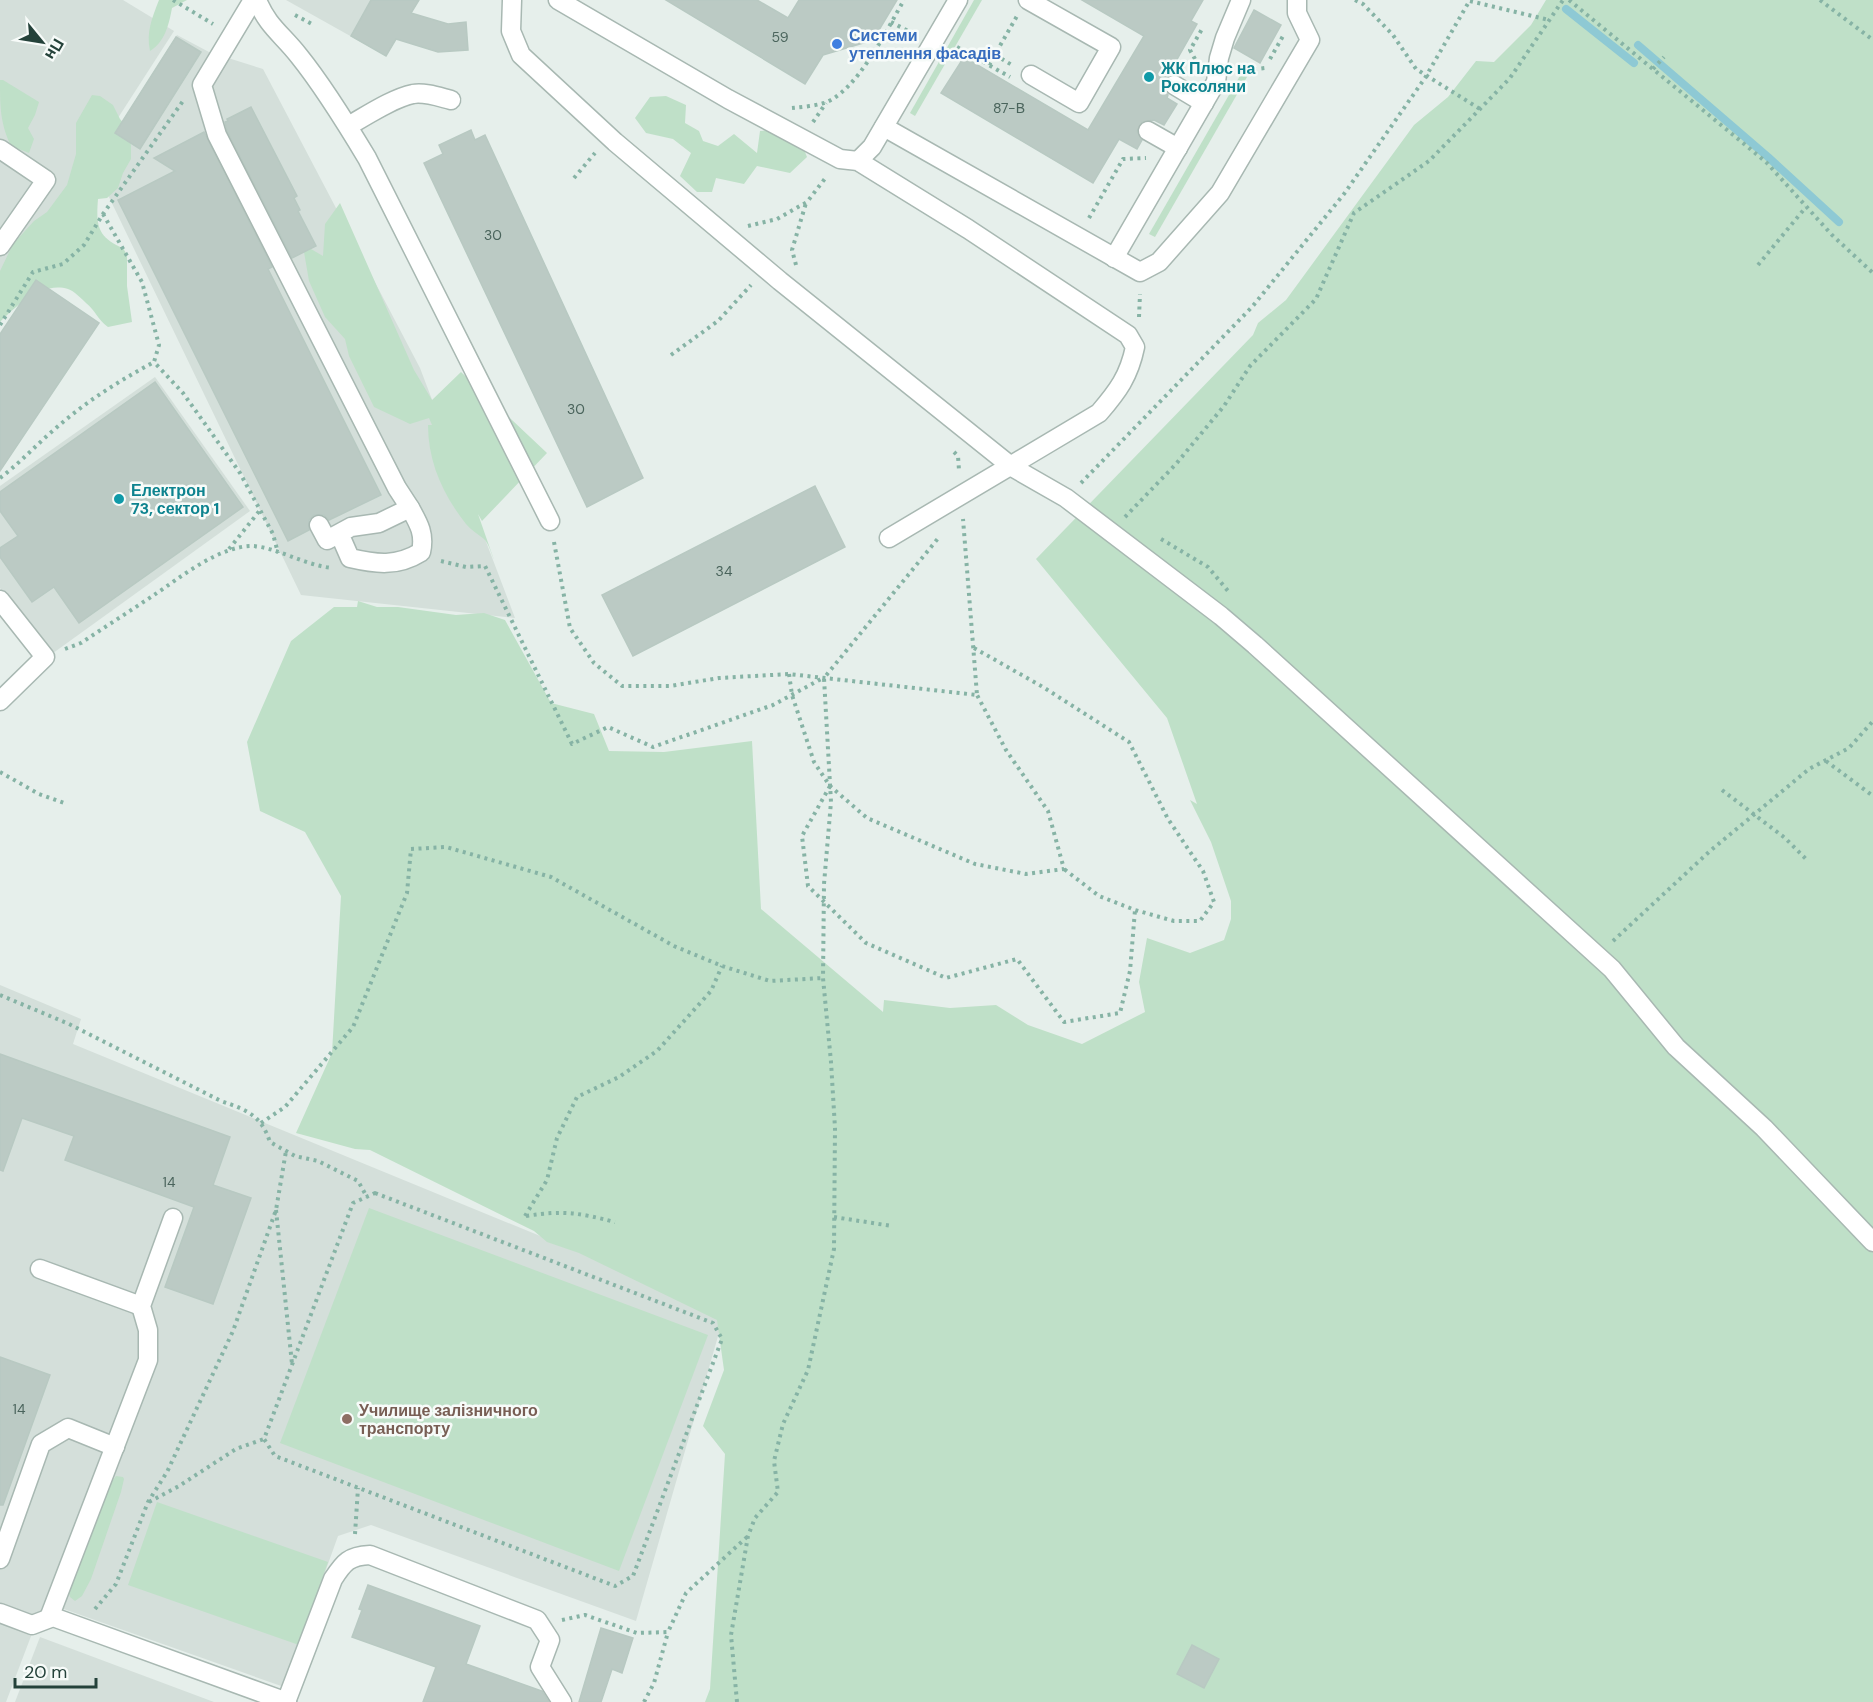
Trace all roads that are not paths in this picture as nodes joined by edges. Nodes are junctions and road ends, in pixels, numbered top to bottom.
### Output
1 (255, 0) edge
2 (512, 0) edge
3 (558, 0) edge
4 (958, 0) edge
5 (1241, 0) edge
6 (1297, 0) edge
7 (1024, 5) edge
8 (1031, 75) dead end
9 (1174, 86) dead end
10 (1198, 99) junction
11 (451, 100) dead end
12 (348, 126) junction
13 (884, 127) junction
14 (1148, 131) dead end
15 (1172, 145) junction
16 (0, 149) edge
17 (858, 161) junction
18 (0, 246) edge
19 (1114, 258) junction
20 (1011, 465) junction
21 (410, 508) junction
22 (550, 521) road end
23 (319, 525) dead end
24 (889, 538) dead end
25 (346, 550) road end
26 (0, 600) edge
27 (0, 701) edge
28 (173, 1218) dead end
29 (1873, 1242) edge
30 (40, 1269) dead end
31 (141, 1306) junction
32 (115, 1448) junction
33 (0, 1559) edge
34 (0, 1614) edge
35 (49, 1618) junction
36 (287, 1702) edge
37 (562, 1702) edge

1 - 12 lane
1 - 21 lane
2 - 20 lane
3 - 17 lane
4 - 13 lane
5 - 10 lane
6 - 19 lane
7 - 8 lane
9 - 10 lane
10 - 15 lane
11 - 12 lane
12 - 22 lane
13 - 17 lane
13 - 19 lane
14 - 15 lane
15 - 19 lane
16 - 18 lane
17 - 20 lane
20 - 24 lane
20 - 29 lane
21 - 23 lane
21 - 25 lane
26 - 27 lane
28 - 31 lane
30 - 31 lane
31 - 32 lane
32 - 33 lane
32 - 35 lane
34 - 35 lane
35 - 36 lane
36 - 37 lane

